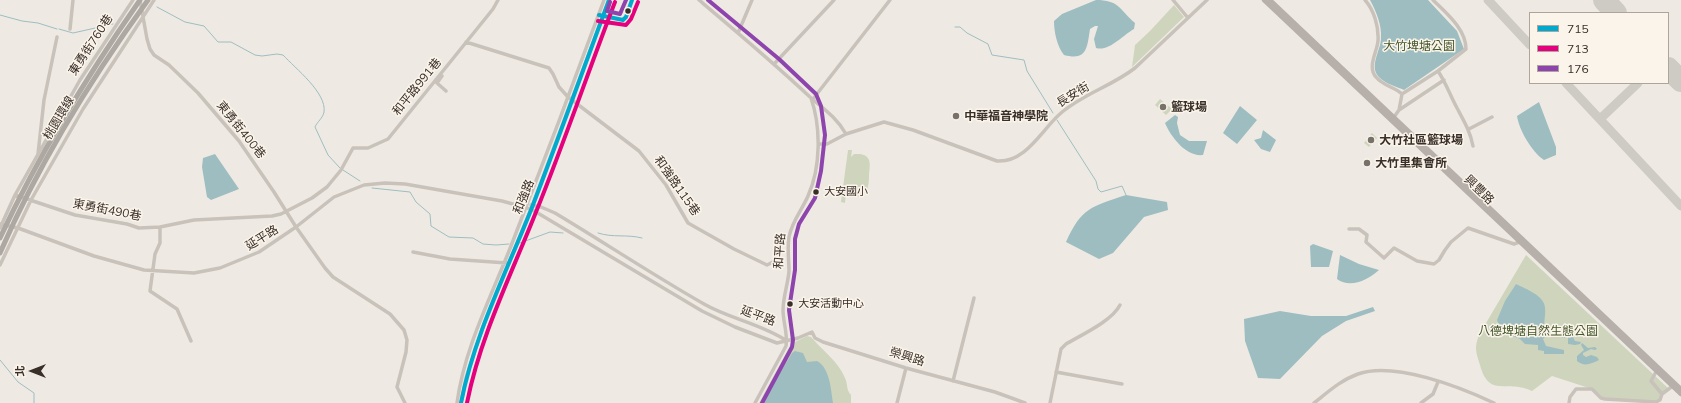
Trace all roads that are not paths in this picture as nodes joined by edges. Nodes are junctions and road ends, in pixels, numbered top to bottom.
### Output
1 (73, 0) edge
2 (133, 0) edge
3 (140, 0) edge
4 (498, 0) edge
5 (604, 0) edge
6 (609, 0) edge
7 (699, 0) edge
8 (752, 0) edge
9 (834, 0) edge
10 (890, 0) edge
11 (1173, 0) edge
12 (1207, 0) edge
13 (1264, 0) edge
14 (1270, 0) edge
15 (1365, 0) edge
16 (1433, 0) edge
17 (151, 1) edge
18 (143, 14) junction
19 (1188, 18) junction
20 (70, 30) dead end
21 (738, 33) junction
22 (57, 37) dead end
23 (466, 42) junction
24 (775, 63) junction
25 (1438, 71) junction
26 (442, 76) dead end
27 (1444, 80) junction
28 (446, 91) dead end
29 (1402, 94) junction
30 (570, 99) junction
31 (812, 99) junction
32 (68, 100) junction
33 (83, 109) junction
34 (1399, 110) junction
35 (1492, 117) dead end
36 (1394, 118) junction
37 (1469, 128) junction
38 (846, 134) junction
39 (818, 144) junction
40 (1474, 146) dead end
41 (37, 156) junction
42 (15, 195) junction
43 (31, 200) junction
44 (526, 207) junction
45 (531, 207) junction
46 (285, 210) junction
47 (1, 225) edge
48 (160, 227) junction
49 (18, 228) junction
50 (296, 228) junction
51 (1349, 229) dead end
52 (0, 238) edge
53 (1522, 242) junction
54 (413, 252) dead end
55 (0, 253) edge
56 (778, 260) dead end
57 (507, 263) junction
58 (0, 265) edge
59 (152, 271) junction
60 (974, 298) dead end
61 (1120, 305) dead end
62 (191, 341) dead end
63 (787, 341) junction
64 (906, 368) junction
65 (1658, 370) junction
66 (1056, 372) junction
67 (953, 380) junction
68 (1438, 382) junction
69 (1122, 384) dead end
70 (1674, 385) junction
71 (1681, 388) edge
72 (1662, 394) junction
73 (1681, 394) edge
74 (405, 403) edge
75 (457, 403) edge
76 (461, 403) edge
77 (755, 403) edge
78 (897, 403) edge
79 (1025, 403) edge
80 (1050, 403) edge
81 (1314, 403) edge
82 (1421, 403) edge
83 (1494, 403) edge
84 (1569, 403) edge

1 - 20 street
2 - 32 street, 東勇街760巷
3 - 18 street, 東勇街400巷
3 - 52 highway, 桃園環線, bridge
4 - 23 street, 和平路991巷
5 - 30 street, 和強路
6 - 30 street, 和強路
7 - 21 street, 和平路
8 - 21 street
9 - 24 street
10 - 31 street
11 - 19 street
12 - 19 street, 長安街
13 - 53 main road, 興豐路
14 - 36 main road, 興豐路
15 - 29 street
16 - 25 street
17 - 18 street
17 - 55 highway, 桃園環線, bridge
18 - 33 street
18 - 46 street, 東勇街400巷
19 - 38 street, 長安街
21 - 24 street, 和平路
22 - 41 street
23 - 30 street
23 - 46 street, 和平路991巷
24 - 31 street, 和平路
25 - 27 street
25 - 29 street
26 - 28 street
27 - 34 street
27 - 37 street
29 - 34 street
30 - 44 street, 和強路
30 - 45 street, 和強路
30 - 56 street, 和強路115巷
31 - 38 street, 和平路
31 - 39 street, 和平路
32 - 33 street
32 - 41 street, 東勇街760巷
33 - 43 street
34 - 36 street
35 - 37 street
36 - 53 main road, 興豐路
37 - 40 street
38 - 39 street, 長安街
39 - 63 street, 和平路
41 - 42 street, 東勇街760巷
42 - 43 street, 東勇街490巷
42 - 47 street, 東勇街760巷
43 - 48 street, 東勇街490巷
43 - 49 street
44 - 45 street, 延平路
44 - 50 street, 延平路
44 - 57 street, 和強路
45 - 57 street, 和強路
45 - 63 street, 延平路
45 - 63 street, 延平路
46 - 48 street, 東勇街490巷
46 - 50 street, 東勇街400巷
47 - 49 street, 延平路
48 - 59 street
49 - 58 street
49 - 59 street, 延平路
50 - 59 street, 延平路
50 - 74 street, 東勇街400巷
51 - 53 street
53 - 65 main road, 興豐路
54 - 57 street
57 - 75 street, 和強路
57 - 76 street, 和強路
59 - 62 street
60 - 67 street
61 - 66 street
63 - 64 street, 榮興路
63 - 77 street
64 - 67 street, 榮興路
64 - 78 street
65 - 70 main road, 興豐路
65 - 72 street
66 - 69 street
66 - 80 street
67 - 79 street, 榮興路
68 - 81 street
68 - 82 street
68 - 83 street
70 - 71 main road, 興豐路
70 - 72 street
70 - 73 main road, 興豐路
72 - 84 street

